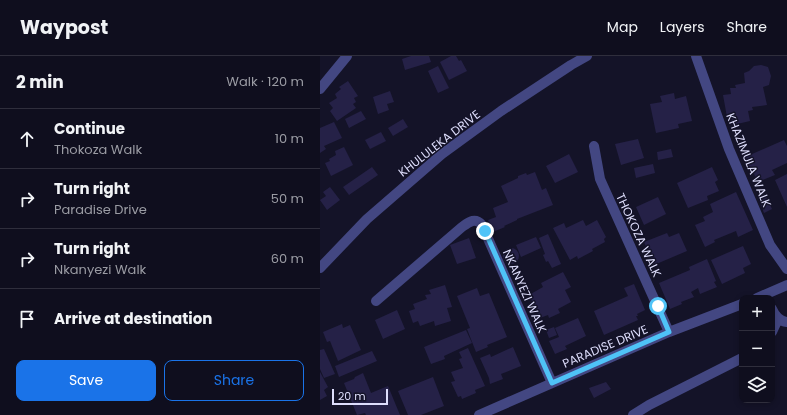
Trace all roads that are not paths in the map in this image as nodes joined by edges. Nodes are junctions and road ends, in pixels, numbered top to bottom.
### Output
1 (347, 56) edge
2 (587, 56) edge
3 (696, 56) edge
4 (320, 88) edge
5 (594, 146) dead end
6 (320, 268) edge
7 (787, 269) edge
8 (787, 285) edge
9 (767, 295) edge
10 (376, 301) dead end
11 (739, 305) edge
12 (775, 312) edge
13 (783, 321) edge
14 (773, 331) edge
15 (669, 332) junction
16 (739, 359) edge
17 (552, 383) junction
18 (479, 415) edge
19 (633, 415) edge

1 - 4 street
2 - 6 street, KHULULEKA DRIVE
3 - 7 street, KHAZIMULA WALK
5 - 15 street, THOKOZA WALK
8 - 9 street
10 - 17 street, NKANYEZI WALK
11 - 15 street, PARADISE DRIVE
12 - 13 street
13 - 14 street
15 - 17 street, PARADISE DRIVE
16 - 19 street
17 - 18 street, PARADISE DRIVE

